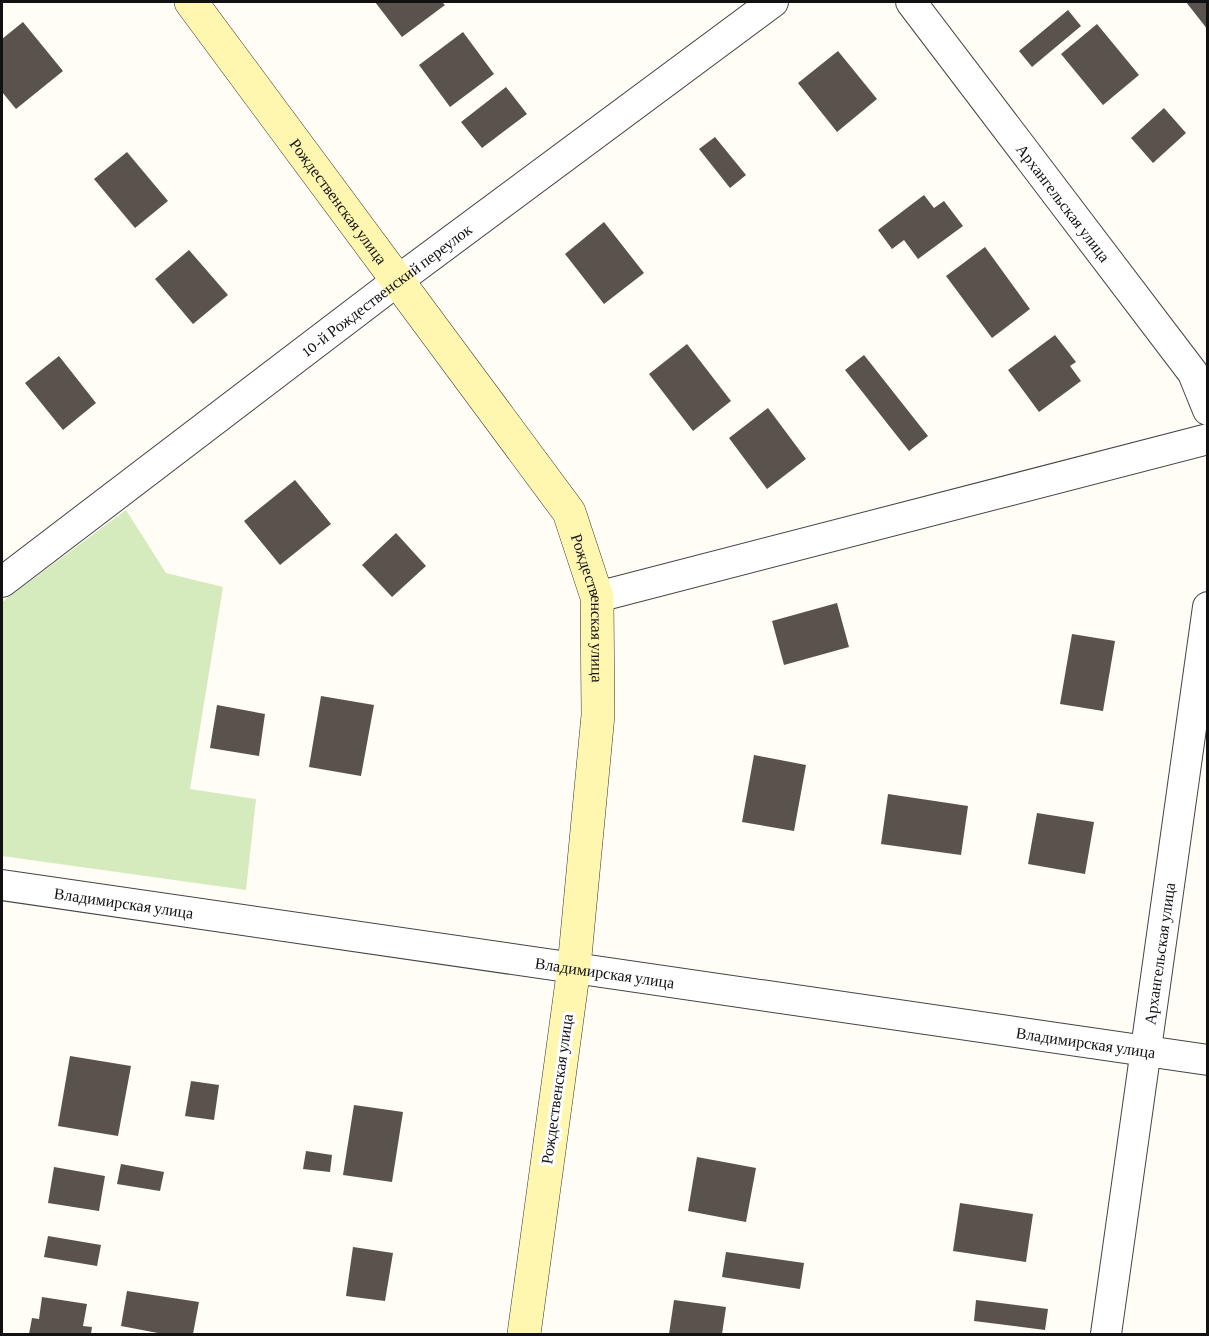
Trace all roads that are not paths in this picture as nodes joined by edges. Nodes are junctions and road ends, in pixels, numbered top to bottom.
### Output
1 (191, 2) edge
2 (773, 2) edge
3 (911, 2) edge
4 (397, 281) junction
5 (1208, 410) edge
6 (1208, 439) edge
7 (2, 582) edge
8 (597, 597) junction
9 (1208, 608) edge
10 (2, 890) edge
11 (574, 967) junction
12 (1145, 1050) junction
13 (1208, 1060) edge
14 (524, 1335) edge
15 (1106, 1335) edge

1 - 4 street, Рождественская улица
2 - 4 street, 10-й Рождественский переулок
3 - 5 street, Архангельская улица
4 - 7 street, 10-й Рождественский переулок
4 - 8 street, Рождественская улица
6 - 8 street
8 - 11 street, Рождественская улица
9 - 12 street, Архангельская улица
10 - 11 street, Владимирская улица
11 - 12 street, Владимирская улица
11 - 14 street, Рождественская улица
12 - 13 street, Владимирская улица
12 - 15 street, Архангельская улица

